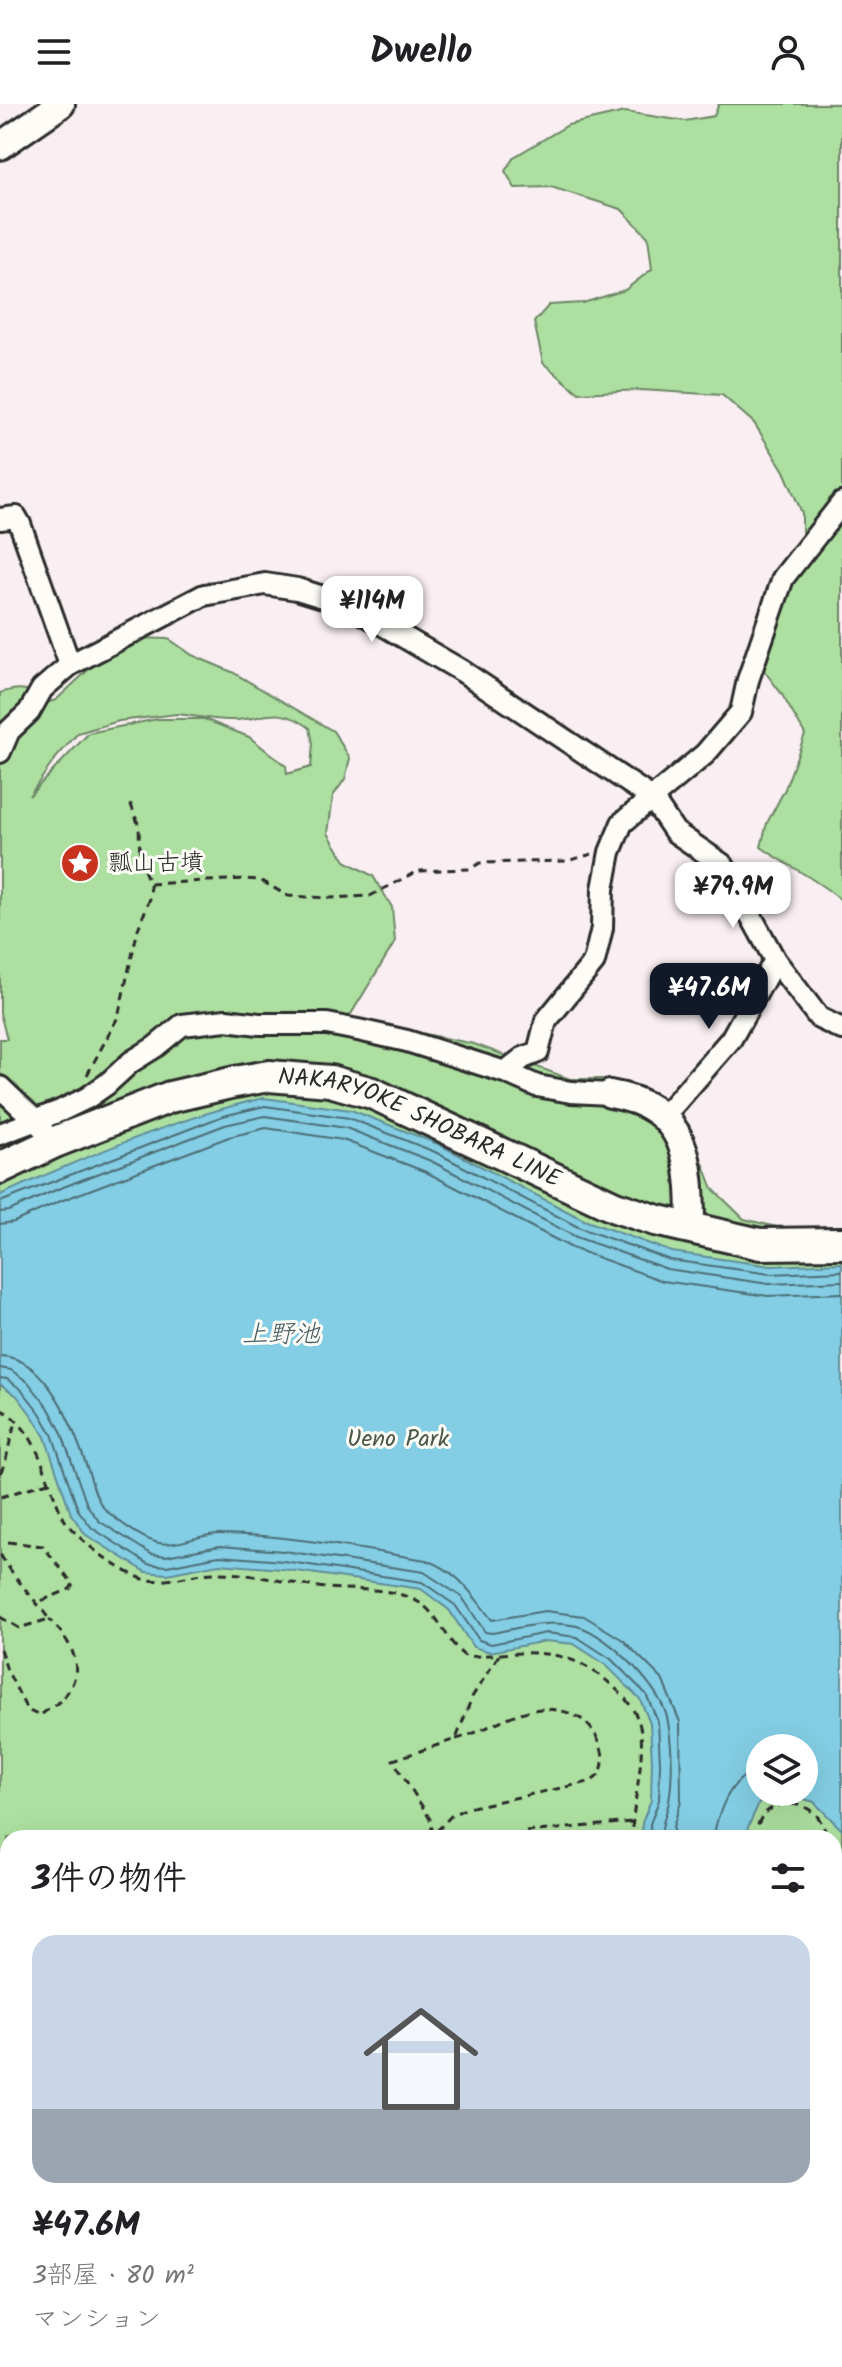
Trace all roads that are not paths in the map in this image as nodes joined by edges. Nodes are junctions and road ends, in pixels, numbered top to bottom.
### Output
1 (61, 104) edge
2 (0, 146) edge
3 (842, 503) edge
4 (0, 519) edge
5 (70, 665) junction
6 (0, 752) edge
7 (652, 798) junction
8 (775, 960) junction
9 (842, 1029) edge
10 (505, 1072) junction
11 (0, 1087) edge
12 (610, 1094) joint
13 (664, 1116) junction
14 (36, 1119) junction
15 (0, 1134) edge
16 (55, 1142) junction
17 (0, 1168) edge
18 (691, 1229) junction
19 (842, 1243) edge

1 - 2 street
3 - 7 street
4 - 5 street
5 - 6 street
5 - 7 street
7 - 8 street
7 - 10 street
8 - 9 street
8 - 13 street
10 - 12 street
10 - 14 street
11 - 14 street
12 - 13 street
13 - 18 street
14 - 15 street
14 - 16 street
16 - 17 main road, NAKARYOKE SHOBARA LINE
16 - 18 main road, NAKARYOKE SHOBARA LINE
18 - 19 main road, NAKARYOKE SHOBARA LINE

